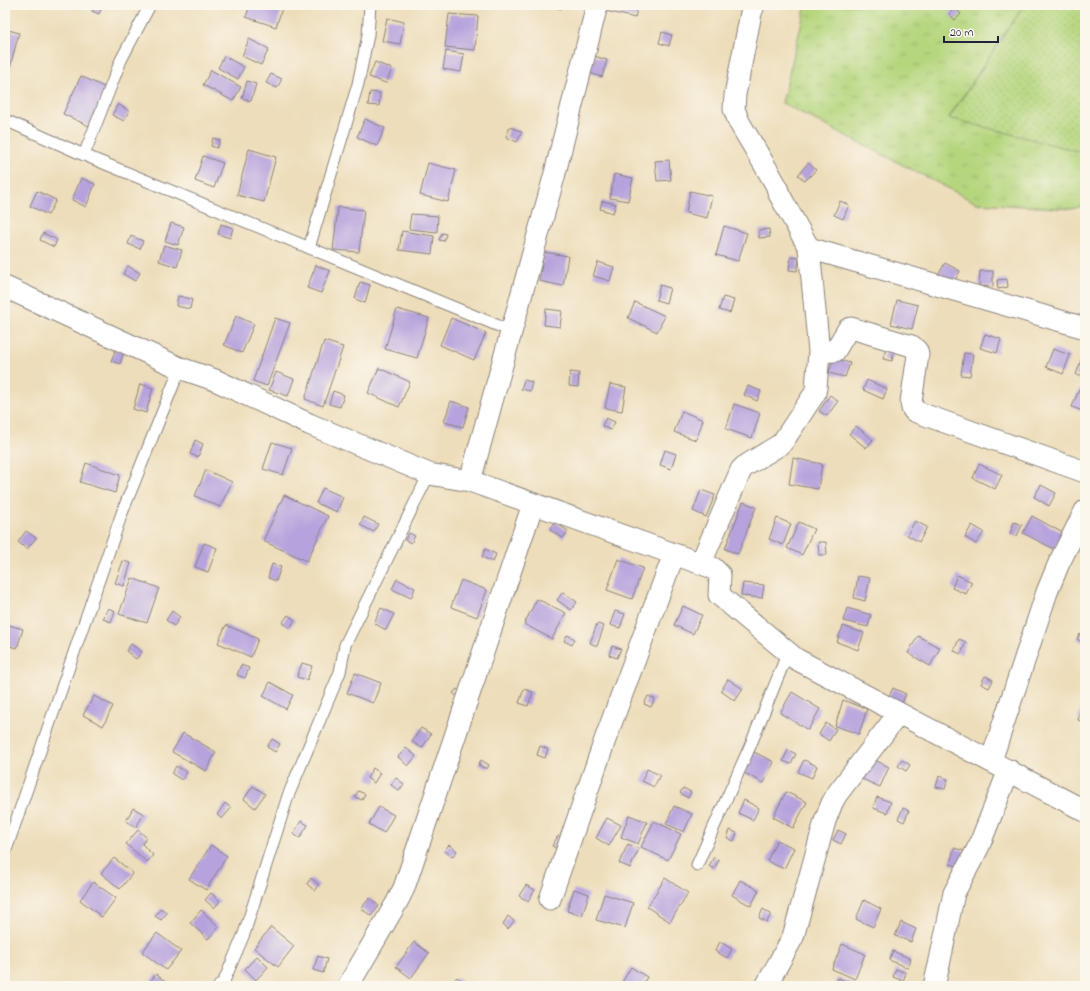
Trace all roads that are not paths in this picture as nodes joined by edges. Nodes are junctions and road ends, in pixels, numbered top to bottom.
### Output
1 (150, 5) edge
2 (370, 5) edge
3 (597, 5) edge
4 (754, 5) edge
5 (5, 120) edge
6 (84, 155) junction
7 (309, 248) junction
8 (809, 248) junction
9 (5, 287) edge
10 (1085, 328) edge
11 (511, 331) junction
12 (819, 352) junction
13 (180, 368) junction
14 (1085, 472) edge
15 (429, 474) junction
16 (470, 481) junction
17 (533, 504) junction
18 (1085, 511) edge
19 (674, 554) junction
20 (701, 563) junction
21 (788, 652) junction
22 (899, 713) junction
23 (1000, 766) junction
24 (1085, 810) edge
25 (5, 853) edge
26 (697, 865) dead end
27 (550, 899) dead end
28 (219, 986) edge
29 (348, 986) edge
30 (766, 986) edge
31 (934, 986) edge

1 - 6 lane
2 - 7 lane
3 - 11 street
4 - 8 street
5 - 6 lane
6 - 7 lane
7 - 11 lane
8 - 10 street
8 - 12 street
9 - 13 street
11 - 16 street
12 - 14 street
12 - 20 street
13 - 15 street
13 - 25 lane
15 - 16 street
15 - 28 lane
16 - 17 street
17 - 19 street
17 - 29 street
18 - 23 street
19 - 20 street
19 - 27 street
20 - 21 street
21 - 22 street
21 - 26 lane
22 - 23 street
22 - 30 street
23 - 24 street
23 - 31 street

